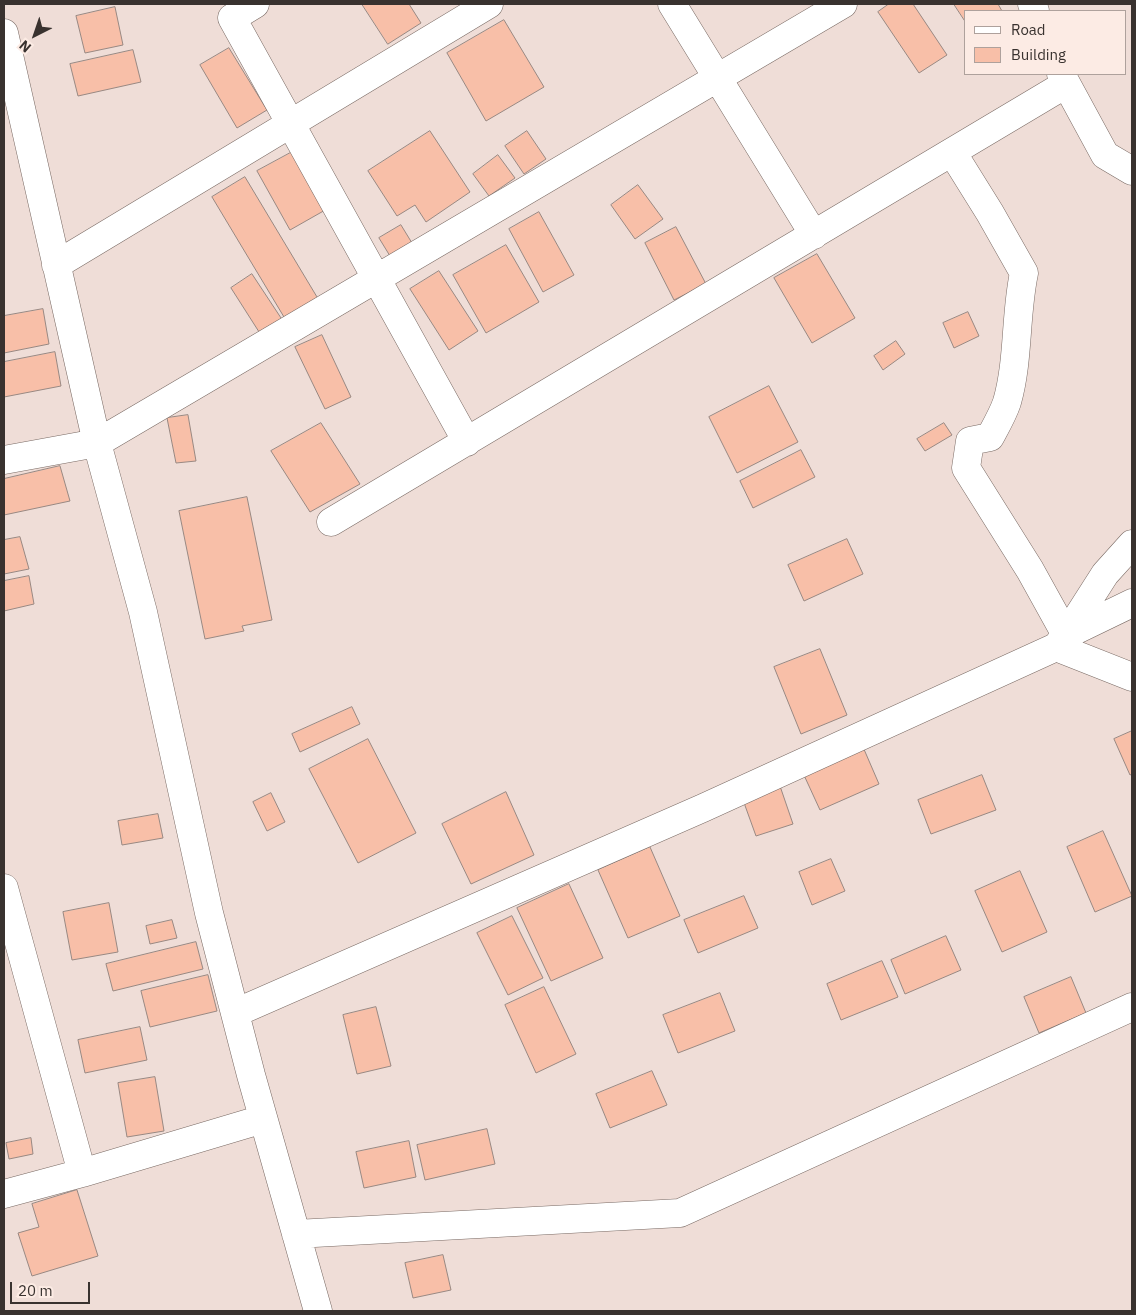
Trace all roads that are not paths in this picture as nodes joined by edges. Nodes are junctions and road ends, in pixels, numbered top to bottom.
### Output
1 (255, 4) edge
2 (489, 4) edge
3 (672, 4) edge
4 (843, 4) edge
5 (4, 39) edge
6 (718, 78) junction
7 (1063, 79) edge
8 (291, 124) junction
9 (952, 152) junction
10 (1132, 171) edge
11 (814, 235) junction
12 (56, 265) junction
13 (376, 279) junction
14 (467, 442) junction
15 (97, 443) junction
16 (4, 460) edge
17 (331, 522) dead end
18 (1132, 544) edge
19 (1132, 603) edge
20 (1061, 641) junction
21 (1132, 677) edge
22 (4, 893) edge
23 (1132, 1007) edge
24 (235, 1013) junction
25 (263, 1119) junction
26 (82, 1173) junction
27 (4, 1194) edge
28 (296, 1234) junction
29 (318, 1311) edge

1 - 8 street
2 - 8 street
3 - 6 street
4 - 6 street
5 - 12 street
6 - 11 street
6 - 13 street
7 - 9 street
7 - 10 street
8 - 12 street
8 - 13 street
9 - 11 street
9 - 20 street
11 - 14 street
12 - 15 street
13 - 14 street
13 - 15 street
14 - 17 street
15 - 16 street
15 - 24 street
18 - 20 street
19 - 20 street
20 - 21 street
20 - 24 street
22 - 26 street
23 - 28 street
24 - 25 street
25 - 26 street
25 - 28 street
26 - 27 street
28 - 29 street

